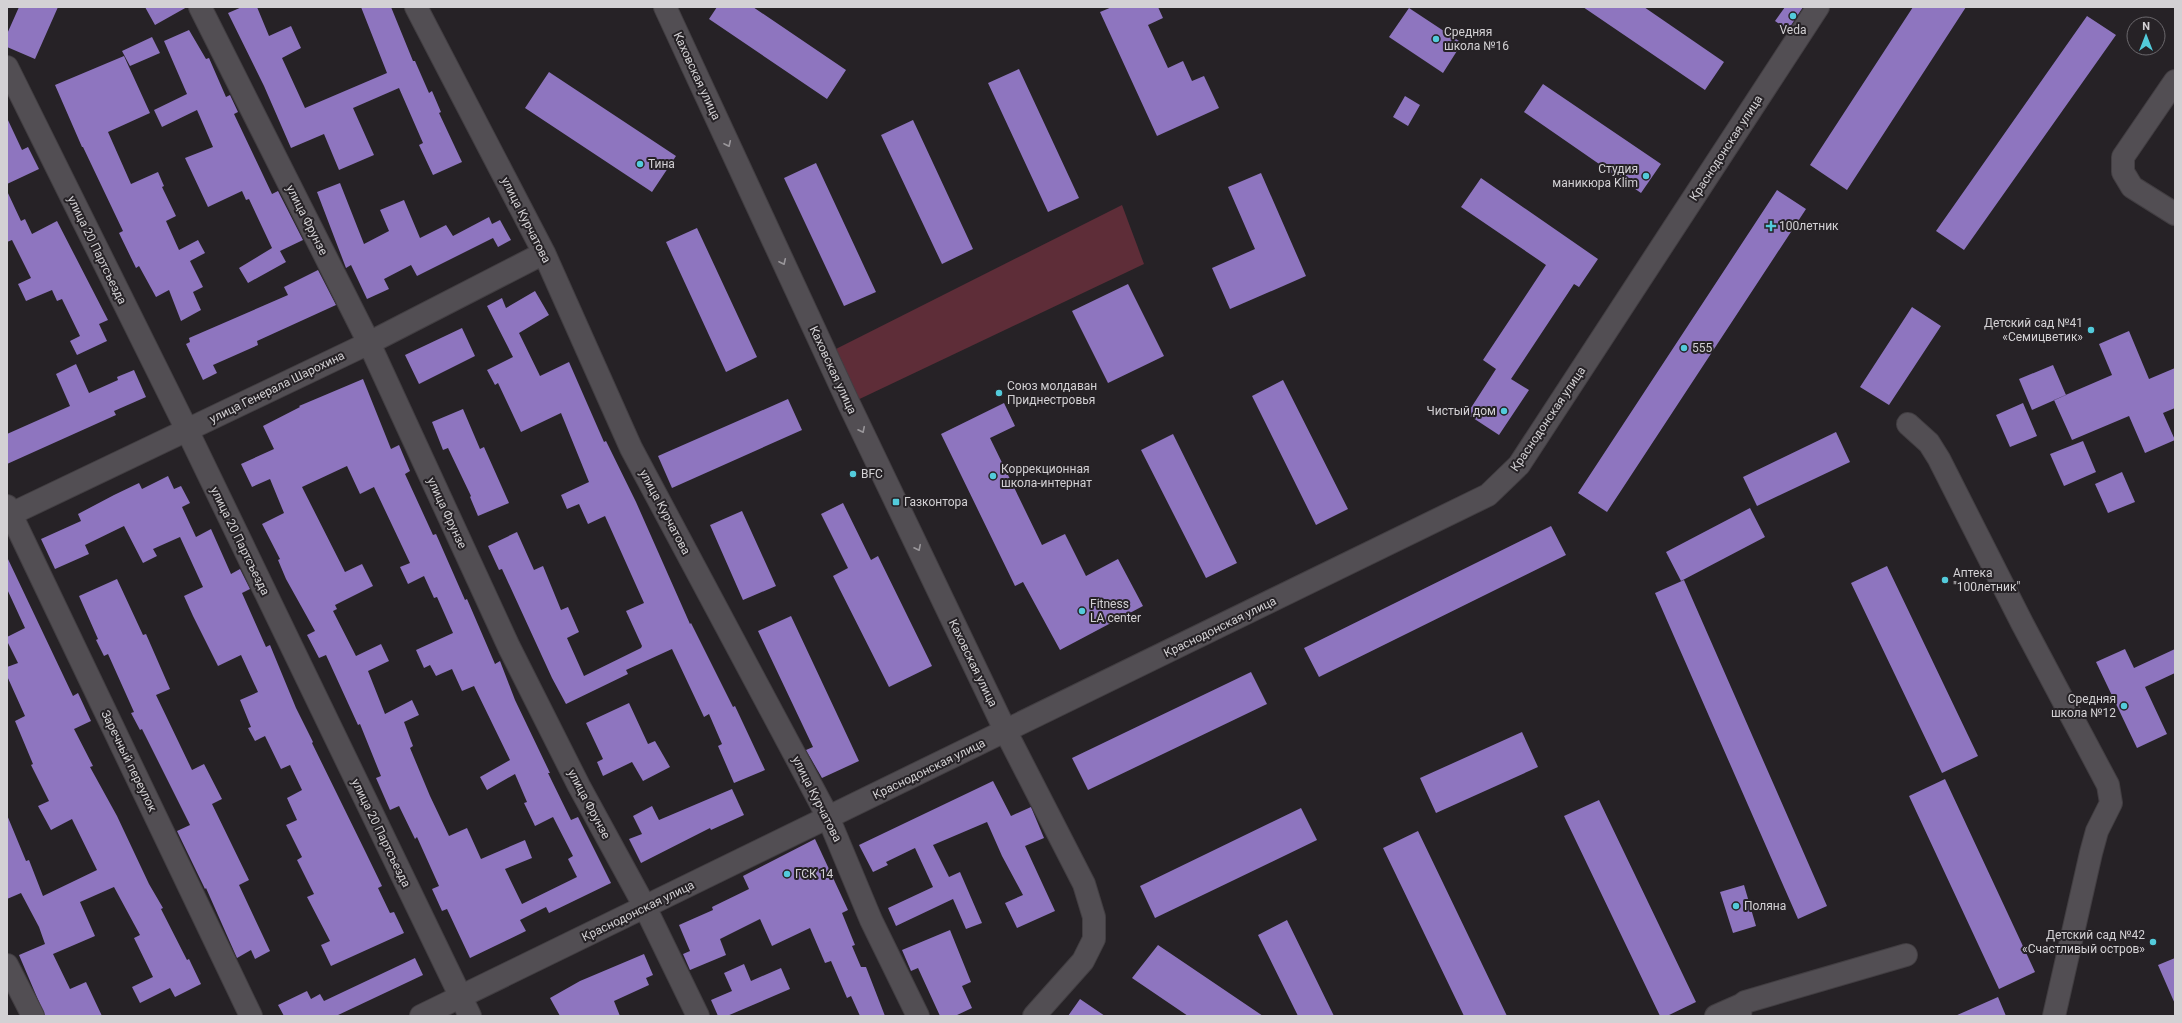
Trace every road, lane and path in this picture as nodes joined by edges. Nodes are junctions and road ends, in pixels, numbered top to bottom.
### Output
1 (200, 7) edge
2 (416, 7) edge
3 (665, 7) edge
4 (1818, 7) edge
5 (7, 67) edge
6 (2175, 81) edge
7 (2175, 214) edge
8 (544, 253) junction
9 (369, 343) junction
10 (1908, 424) dead end
11 (187, 430) junction
12 (8, 512) edge
13 (1006, 732) junction
14 (828, 817) junction
15 (646, 907) junction
16 (1906, 955) dead end
17 (7, 965) edge
18 (460, 996) junction
19 (1741, 1011) edge
20 (33, 1016) edge
21 (251, 1016) edge
22 (421, 1016) edge
23 (470, 1016) edge
24 (698, 1016) edge
25 (918, 1016) edge
26 (1034, 1016) edge
27 (1716, 1016) edge
28 (2054, 1016) edge

1 - 9 street, улица Фрунзе
2 - 8 street, улица Курчатова
3 -> 13 street, Каховская улица
4 - 13 street, Краснодонская улица
5 - 11 street, улица 20 Партсъезда
6 - 7 street
8 - 9 street, улица Генерала Шарохина
8 - 14 street, улица Курчатова
9 - 11 street, улица Генерала Шарохина
9 - 15 street, улица Фрунзе
10 - 28 street
11 - 12 street, улица Генерала Шарохина
11 - 18 street, улица 20 Партсъезда
12 - 21 street, Заречный переулок
13 - 14 street, Краснодонская улица
13 - 26 street, Каховская улица
14 - 15 street, Краснодонская улица
14 - 25 street, улица Курчатова
15 - 18 street, Краснодонская улица
15 - 24 street, улица Фрунзе
16 - 19 street
17 - 20 street
18 - 22 street, Краснодонская улица
18 - 23 street, улица 20 Партсъезда
19 - 27 street

